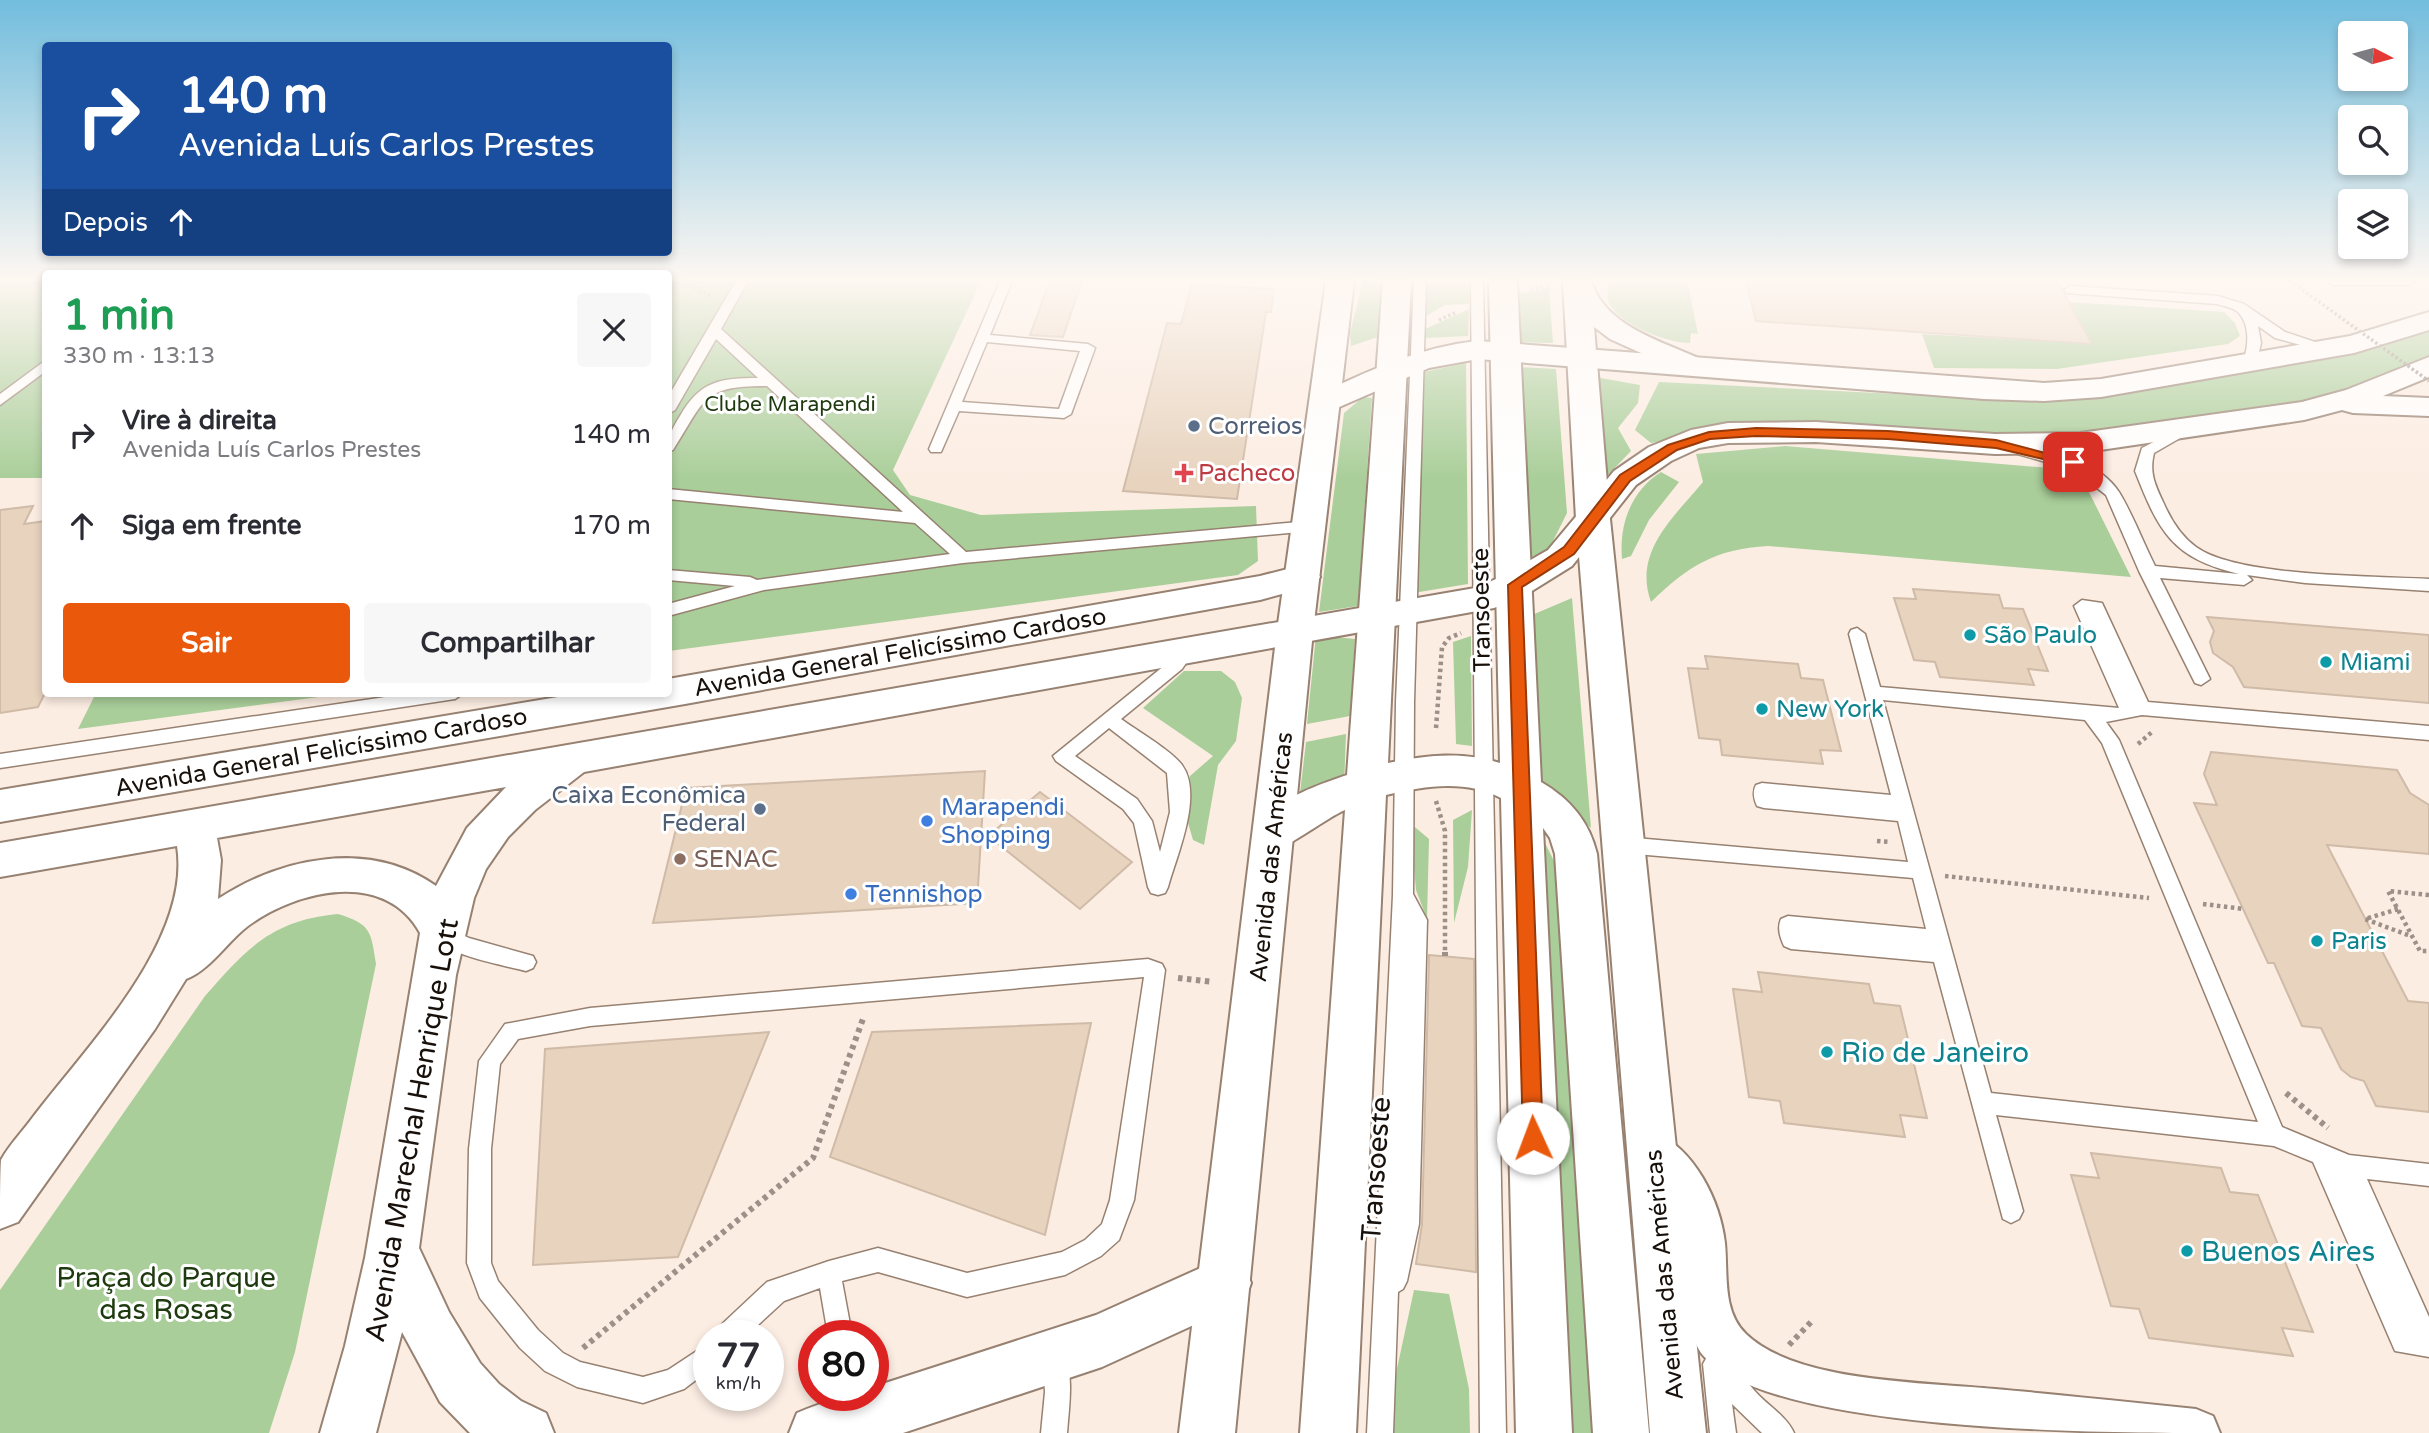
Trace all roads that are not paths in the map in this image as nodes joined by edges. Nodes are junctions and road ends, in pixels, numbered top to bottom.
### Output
1 (705, 348) edge
2 (733, 348) edge
3 (978, 348) edge
4 (1087, 348) edge
5 (1332, 348) edge
6 (1402, 348) edge
7 (1408, 348) edge
8 (1581, 348) edge
9 (1653, 348) edge
10 (2255, 348) edge
11 (2326, 348) edge
12 (1493, 350) junction
13 (1581, 356) junction
14 (2250, 361) junction
15 (2429, 366) edge
16 (42, 367) edge
17 (1404, 367) junction
18 (1695, 367) junction
19 (768, 382) junction
20 (0, 401) edge
21 (1326, 402) junction
22 (672, 403) edge
23 (2334, 404) junction
24 (954, 406) junction
25 (2429, 407) edge
26 (2182, 431) junction
27 (672, 441) edge
28 (1996, 444) junction
29 (936, 449) dead end
30 (672, 494) edge
31 (918, 518) junction
32 (1593, 519) junction
33 (1310, 526) junction
34 (963, 558) junction
35 (2147, 571) junction
36 (672, 577) edge
37 (1303, 577) junction
38 (764, 584) junction
39 (2429, 585) edge
40 (1498, 592) junction
41 (2429, 594) edge
42 (672, 609) edge
43 (1392, 614) junction
44 (1295, 631) junction
45 (1857, 634) dead end
46 (1185, 653) junction
47 (2201, 679) dead end
48 (684, 690) junction
49 (672, 692) edge
50 (1872, 694) junction
51 (428, 697) edge
52 (643, 697) edge
53 (2135, 708) junction
54 (2090, 714) junction
55 (1109, 719) junction
56 (2429, 733) edge
57 (689, 738) junction
58 (585, 757) junction
59 (0, 761) edge
60 (1503, 782) junction
61 (1402, 786) junction
62 (0, 806) edge
63 (1903, 808) junction
64 (194, 825) junction
65 (1274, 833) junction
66 (1624, 845) junction
67 (0, 860) edge
68 (1920, 871) junction
69 (443, 934) junction
70 (1941, 946) junction
71 (526, 962) dead end
72 (168, 973) junction
73 (1983, 1103) junction
74 (2274, 1135) junction
75 (1654, 1153) junction
76 (2321, 1154) junction
77 (2349, 1166) junction
78 (2429, 1175) edge
79 (0, 1204) edge
80 (2011, 1211) dead end
81 (394, 1253) junction
82 (829, 1273) junction
83 (1225, 1283) junction
84 (1709, 1319) junction
85 (745, 1320) edge
86 (837, 1320) edge
87 (1055, 1356) junction
88 (693, 1367) edge
89 (852, 1420) edge
90 (348, 1433) edge
91 (526, 1433) edge
92 (1054, 1433) edge
93 (1207, 1433) edge
94 (1328, 1433) edge
95 (1380, 1433) edge
96 (1493, 1433) edge
97 (1544, 1433) edge
98 (1622, 1433) edge
99 (1678, 1433) edge
100 (1723, 1433) edge
101 (1782, 1433) edge
102 (2196, 1433) edge

1 - 22 lane
2 - 19 lane
3 - 24 lane
4 - 24 lane
5 - 21 main road, Avenida das Américas
6 - 17 main road
7 - 17 lane
8 - 13 main road, Avenida das Américas
9 - 18 main road
10 - 14 lane
11 - 14 main road
12 - 13 main road
12 - 17 main road
12 - 40 main road
13 - 18 main road
13 - 32 main road, Avenida das Américas
14 - 18 main road
15 - 23 main road
16 - 20 lane
17 - 21 main road
17 - 43 main road
19 - 27 lane
19 - 31 lane
21 - 33 main road, Avenida das Américas
23 - 25 main road
23 - 26 main road
24 - 29 lane
26 - 28 main road
26 - 39 lane
28 - 32 main road
28 - 35 lane
30 - 31 lane
31 - 34 lane
32 - 40 main road
32 - 66 main road, Avenida das Américas
33 - 34 lane
33 - 37 main road, Avenida das Américas
34 - 38 lane
35 - 41 lane
35 - 47 lane
36 - 38 lane
37 - 44 main road, Avenida das Américas
37 - 48 main road, Avenida General Felicíssimo Cardoso
38 - 42 lane
40 - 43 main road, Avenida General Felicíssimo Cardoso
40 - 60 main road
43 - 44 main road, Avenida General Felicíssimo Cardoso
43 - 61 main road
44 - 46 main road, Avenida General Felicíssimo Cardoso
44 - 65 main road, Avenida das Américas
45 - 50 lane
46 - 55 lane
46 - 57 main road, Avenida General Felicíssimo Cardoso
48 - 49 main road, Avenida General Felicíssimo Cardoso
48 - 57 main road
50 - 54 lane
50 - 63 lane
51 - 59 lane
52 - 62 main road, Avenida General Felicíssimo Cardoso
53 - 53 lane
53 - 54 lane
53 - 56 lane
54 - 74 lane
55 - 55 lane
57 - 58 main road, Avenida General Felicíssimo Cardoso
58 - 64 main road, Avenida General Felicíssimo Cardoso
58 - 69 main road, Avenida Marechal Henrique Lott
60 - 61 main road
60 - 96 lane
60 - 97 main road
60 - 98 main road
61 - 65 main road
61 - 94 main road
61 - 95 lane, Transoeste
63 - 63 lane
63 - 68 lane
64 - 67 main road, Avenida General Felicíssimo Cardoso
64 - 72 main road
65 - 83 main road, Avenida das Américas
66 - 68 lane
66 - 75 main road, Avenida das Américas
68 - 70 lane
69 - 71 lane
69 - 72 main road
69 - 81 main road, Avenida Marechal Henrique Lott
70 - 70 lane
70 - 73 lane
72 - 79 main road
73 - 74 lane
73 - 80 lane
74 - 76 lane
75 - 84 street
75 - 99 main road, Avenida das Américas
76 - 77 lane
76 - 77 lane
77 - 78 lane
81 - 90 main road, Avenida Marechal Henrique Lott
81 - 91 main road
82 - 85 lane
82 - 86 lane
82 - 88 lane
83 - 87 main road
83 - 93 main road, Avenida das Américas
84 - 100 lane
84 - 101 lane
84 - 102 street
87 - 89 main road
87 - 92 lane

